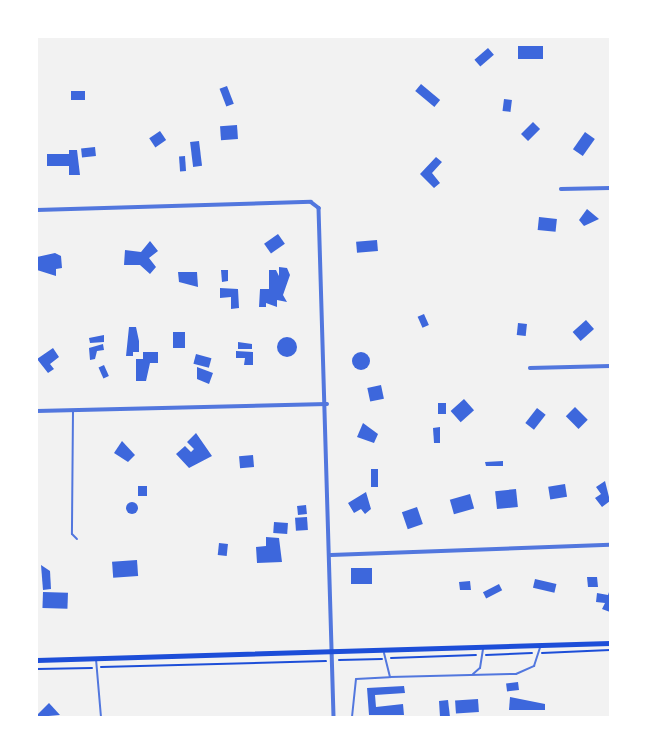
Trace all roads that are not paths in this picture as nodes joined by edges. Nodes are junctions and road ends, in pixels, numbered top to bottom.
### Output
1 (610, 188) edge
2 (561, 189) dead end
3 (37, 210) edge
4 (610, 366) edge
5 (530, 368) dead end
6 (327, 404) junction
7 (73, 410) junction
8 (37, 411) edge
9 (77, 539) dead end
10 (610, 545) edge
11 (331, 555) junction
12 (610, 643) edge
13 (541, 646) junction
14 (483, 648) junction
15 (384, 651) junction
16 (332, 652) junction
17 (96, 658) junction
18 (37, 660) edge
19 (472, 674) junction
20 (390, 677) junction
21 (100, 717) edge
22 (334, 717) edge
23 (352, 717) edge

1 - 2 street
3 - 6 street
4 - 5 street
6 - 7 street
6 - 11 street
7 - 8 street
7 - 9 lane
10 - 11 street
11 - 16 street
12 - 13 main road
13 - 14 main road
13 - 19 lane
14 - 15 main road
14 - 19 lane
15 - 16 main road
15 - 20 lane
16 - 17 main road
16 - 22 street
17 - 18 main road
17 - 21 lane
19 - 20 lane
20 - 23 lane

